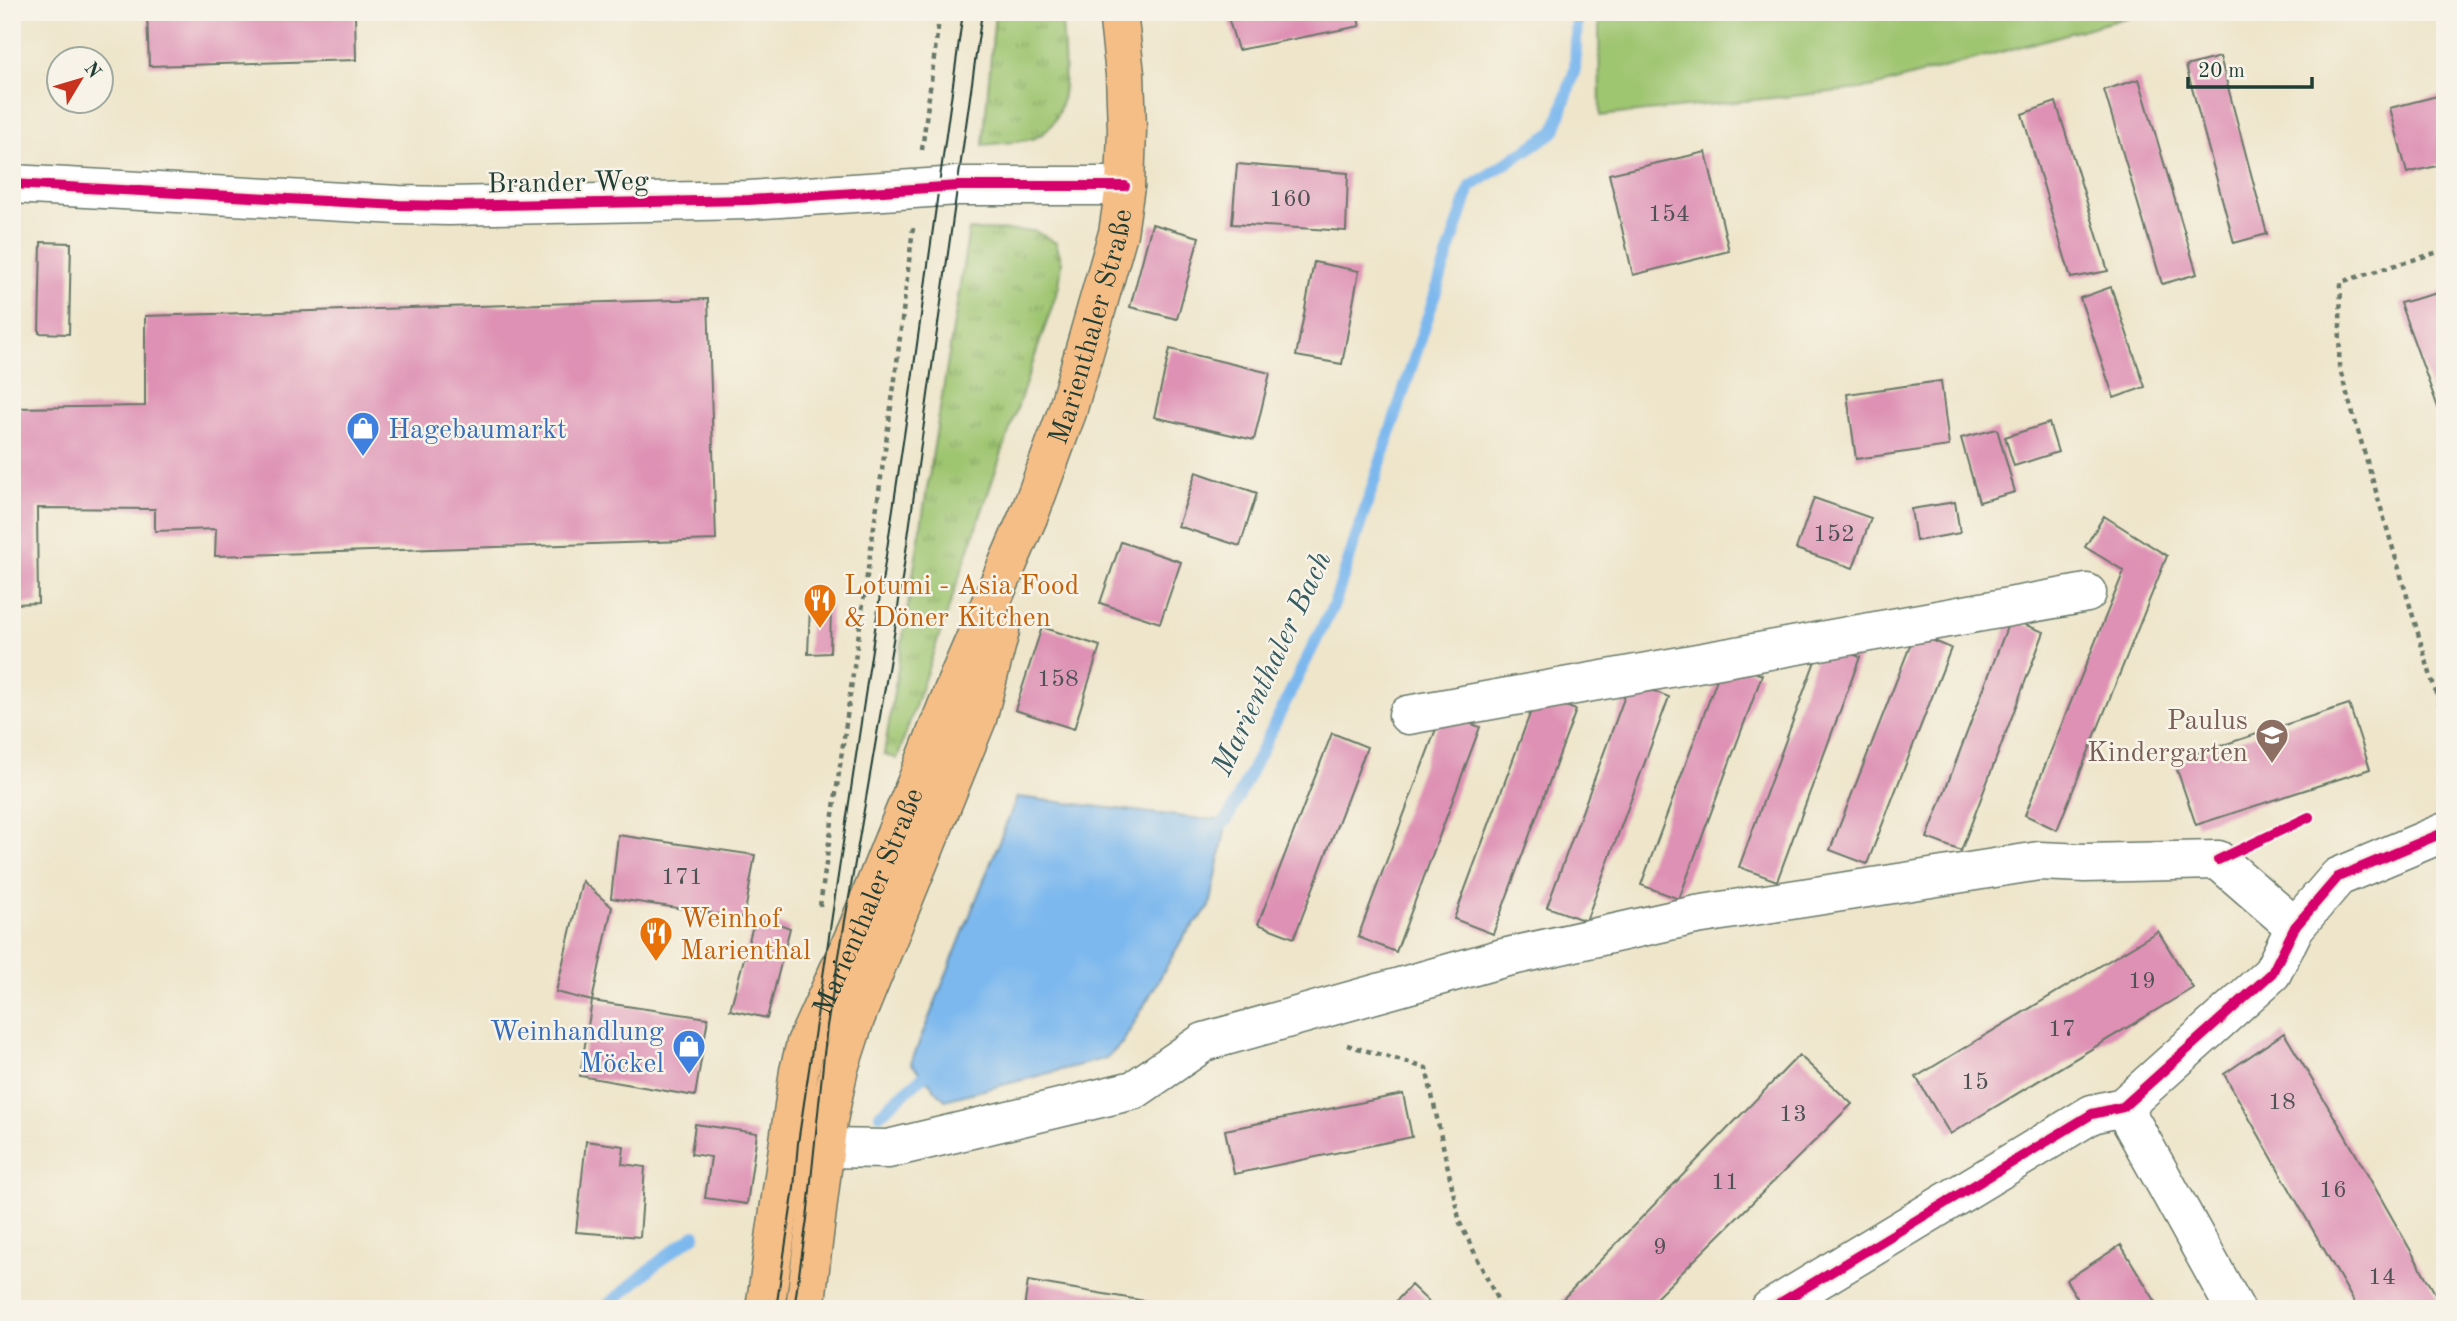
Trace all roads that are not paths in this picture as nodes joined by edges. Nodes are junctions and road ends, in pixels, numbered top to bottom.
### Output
1 (1118, 12) edge
2 (12, 184) edge
3 (1125, 186) junction
4 (1031, 510) junction
5 (2087, 593) dead end
6 (1408, 715) dead end
7 (2445, 832) edge
8 (2295, 927) junction
9 (2123, 1107) junction
10 (788, 1142) junction
11 (825, 1148) junction
12 (765, 1309) edge
13 (805, 1309) edge
14 (1770, 1309) edge
15 (2235, 1309) edge

1 - 3 main road, Marienthaler Straße
2 - 3 street, Brander Weg
3 - 4 main road, Marienthaler Straße
4 - 10 main road, Marienthaler Straße
4 - 11 main road, Marienthaler Straße
5 - 6 street
7 - 8 street
8 - 9 street
8 - 11 street
9 - 14 street
9 - 15 street
10 - 11 street
10 - 12 main road, Marienthaler Straße
11 - 13 main road, Marienthaler Straße

